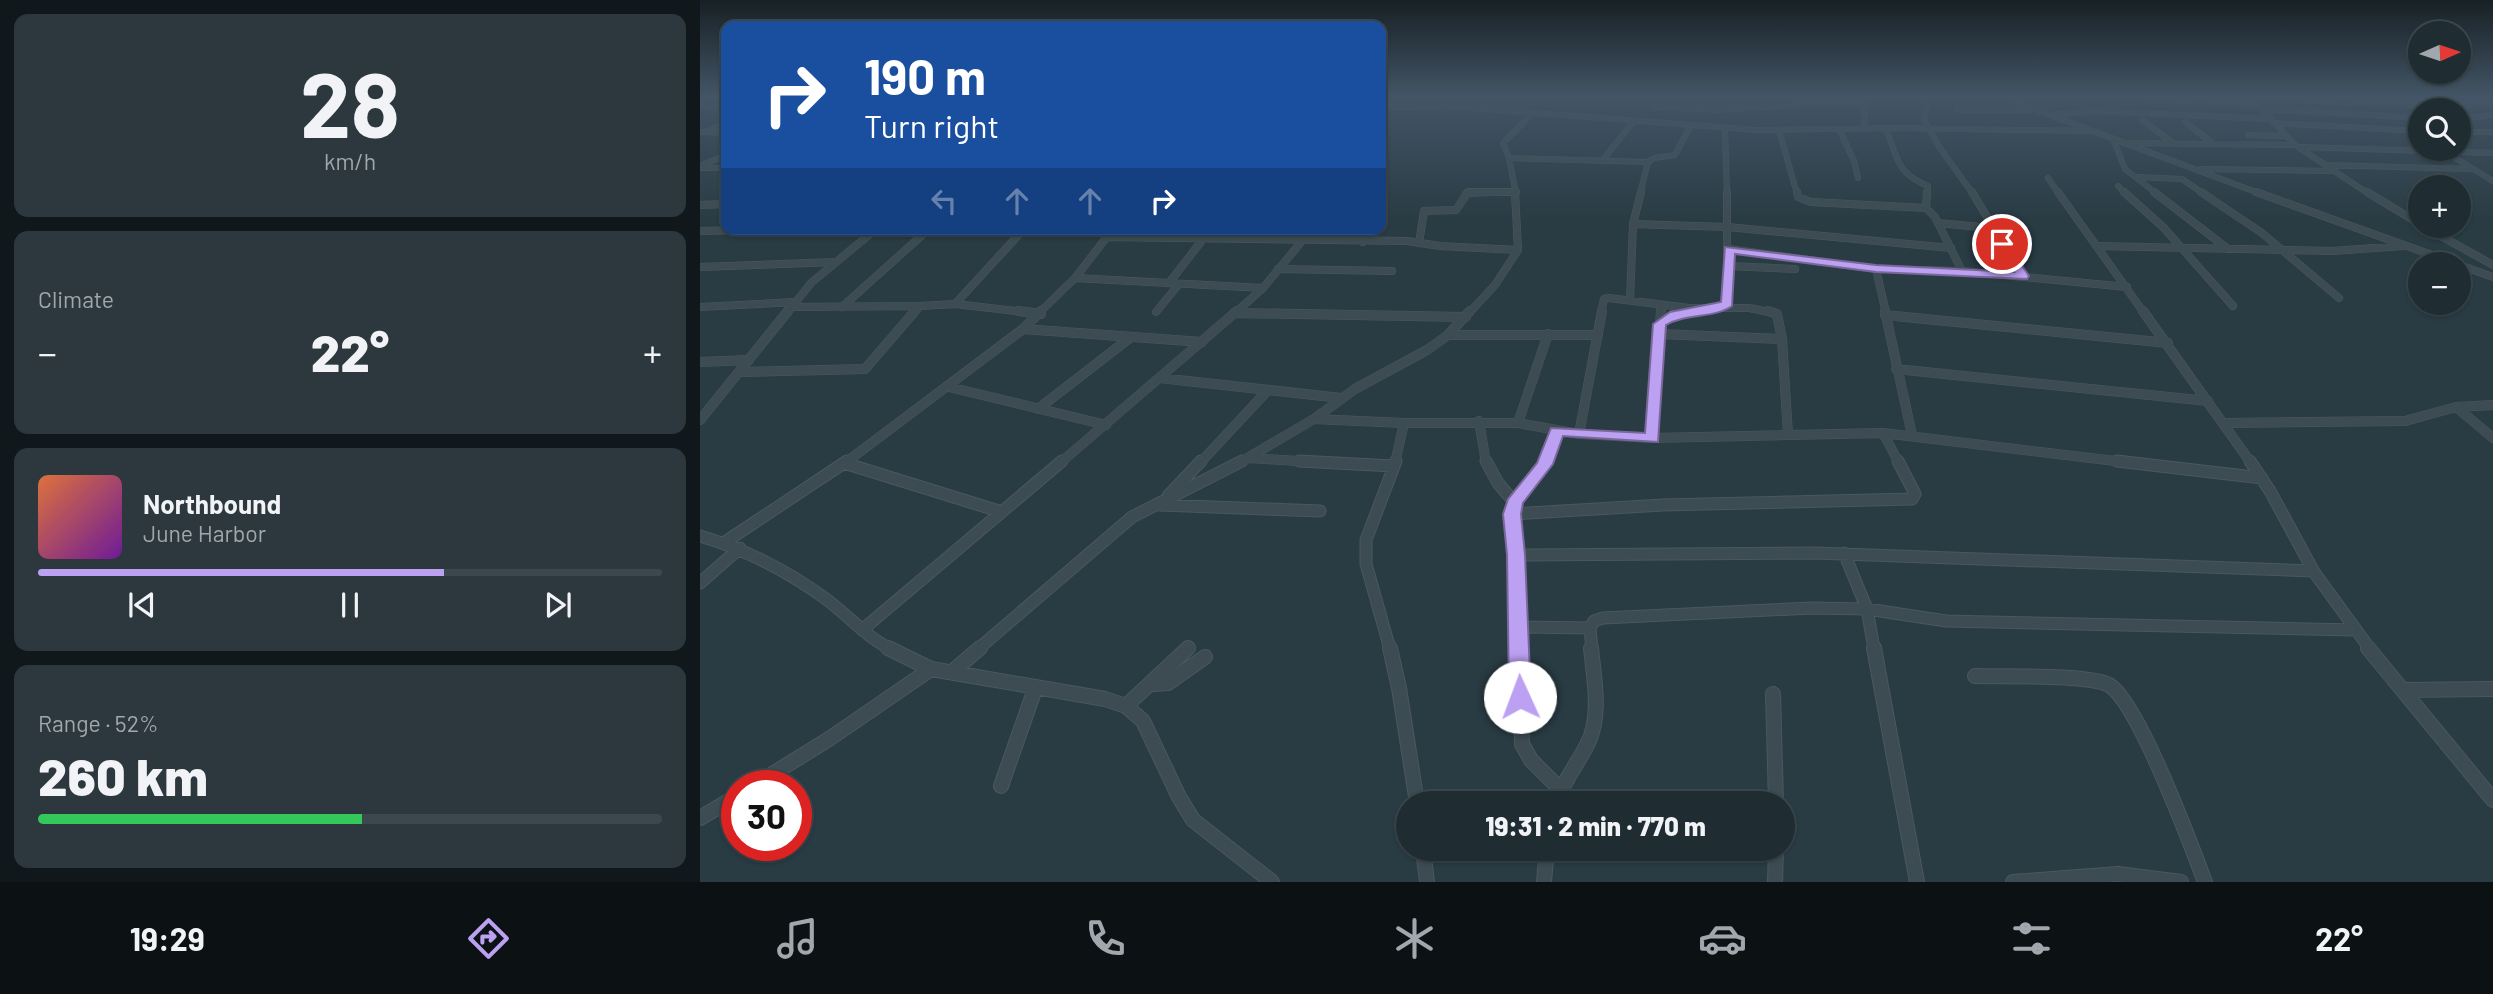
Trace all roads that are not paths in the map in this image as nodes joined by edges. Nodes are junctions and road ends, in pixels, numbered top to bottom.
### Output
1 (1507, 138) edge
2 (1620, 138) edge
3 (1684, 138) edge
4 (1726, 138) edge
5 (1781, 138) edge
6 (1843, 138) edge
7 (1889, 138) edge
8 (1935, 138) edge
9 (2107, 138) edge
10 (2166, 138) edge
11 (2206, 138) edge
12 (2288, 138) edge
13 (2117, 142) junction
14 (2211, 142) junction
15 (2173, 143) junction
16 (2297, 146) junction
17 (2408, 150) edge
18 (2471, 152) edge
19 (2493, 153) edge
20 (721, 157) edge
21 (1509, 158) junction
22 (1602, 161) junction
23 (2459, 161) edge
24 (1648, 162) junction
25 (2324, 165) junction
26 (700, 167) edge
27 (721, 168) edge
28 (2195, 169) junction
29 (2471, 169) junction
30 (2332, 171) junction
31 (2048, 177) dead end
32 (2136, 177) junction
33 (1858, 178) dead end
34 (2493, 181) edge
35 (2118, 186) dead end
36 (1516, 192) junction
37 (721, 204) edge
38 (700, 205) edge
39 (1926, 208) junction
40 (2408, 217) edge
41 (1938, 223) junction
42 (1633, 224) junction
43 (1727, 227) junction
44 (1992, 228) junction
45 (700, 231) edge
46 (721, 231) edge
47 (869, 235) edge
48 (922, 235) edge
49 (1018, 235) edge
50 (1108, 235) edge
51 (1140, 235) edge
52 (1200, 235) edge
53 (1291, 235) edge
54 (1364, 235) edge
55 (2444, 238) edge
56 (1199, 239) junction
57 (1288, 241) junction
58 (1302, 241) junction
59 (1363, 242) junction
60 (1419, 243) junction
61 (2098, 246) junction
62 (2407, 246) junction
63 (1951, 248) junction
64 (1729, 249) junction
65 (2183, 249) junction
66 (1518, 250) junction
67 (2229, 250) junction
68 (2283, 250) junction
69 (2423, 252) edge
70 (835, 262) junction
71 (2493, 265) edge
72 (1728, 266) junction
73 (700, 267) edge
74 (1279, 269) junction
75 (1795, 269) dead end
76 (1876, 269) junction
77 (2471, 269) edge
78 (1392, 271) dead end
79 (1962, 271) junction
80 (2022, 276) junction
81 (2493, 277) edge
82 (1075, 278) junction
83 (1174, 283) junction
84 (2127, 287) junction
85 (1263, 288) junction
86 (2339, 298) dead end
87 (1630, 300) junction
88 (955, 303) junction
89 (793, 304) junction
90 (1661, 305) junction
91 (920, 306) junction
92 (2233, 306) dead end
93 (700, 307) edge
94 (842, 307) junction
95 (1723, 307) junction
96 (1701, 309) junction
97 (1156, 312) dead end
98 (1234, 313) junction
99 (1041, 314) junction
100 (1885, 315) junction
101 (1466, 317) junction
102 (1660, 324) junction
103 (1023, 328) junction
104 (1548, 334) junction
105 (1659, 334) junction
106 (1448, 335) junction
107 (1598, 335) junction
108 (1131, 337) junction
109 (1782, 338) junction
110 (1202, 342) junction
111 (2168, 343) junction
112 (749, 360) junction
113 (700, 362) edge
114 (1896, 369) junction
115 (740, 372) junction
116 (1160, 378) junction
117 (949, 387) junction
118 (1268, 390) junction
119 (1341, 398) junction
120 (2208, 401) junction
121 (2493, 405) edge
122 (2456, 407) junction
123 (1038, 409) junction
124 (1314, 419) junction
125 (700, 420) edge
126 (1479, 421) junction
127 (1404, 423) junction
128 (1518, 423) junction
129 (2224, 423) junction
130 (1106, 425) junction
131 (1557, 431) junction
132 (1884, 433) junction
133 (1579, 434) junction
134 (1788, 435) junction
135 (1913, 435) junction
136 (1652, 438) junction
137 (2493, 438) edge
138 (1248, 458) junction
139 (844, 463) junction
140 (1393, 466) junction
141 (2262, 478) junction
142 (1160, 503) junction
143 (1513, 508) junction
144 (1320, 510) dead end
145 (1002, 512) junction
146 (700, 536) edge
147 (725, 542) junction
148 (740, 548) junction
149 (1844, 553) junction
150 (1516, 555) junction
151 (2313, 571) junction
152 (700, 583) edge
153 (1867, 609) junction
154 (1517, 627) junction
155 (1590, 628) junction
156 (862, 630) junction
157 (2355, 630) junction
158 (1188, 648) dead end
159 (1205, 657) dead end
160 (931, 669) junction
161 (953, 671) junction
162 (1975, 676) dead end
163 (1154, 684) junction
164 (1035, 689) junction
165 (2493, 689) edge
166 (2404, 690) junction
167 (1773, 694) dead end
168 (1126, 706) junction
169 (779, 770) edge
170 (1000, 786) dead end
171 (1559, 788) junction
172 (1415, 791) edge
173 (1558, 791) edge
174 (1776, 791) edge
175 (2493, 800) edge
176 (721, 806) edge
177 (700, 818) edge
178 (1424, 861) edge
179 (1546, 861) edge
180 (1776, 861) edge
181 (2155, 878) edge
182 (1272, 882) edge
183 (1427, 882) edge
184 (1544, 882) edge
185 (1775, 882) edge
186 (1917, 882) edge
187 (2013, 882) edge
188 (2181, 882) edge
189 (2205, 882) edge

1 - 21 street
2 - 22 street
3 - 24 street
4 - 43 street
5 - 39 street
6 - 33 street
7 - 39 street
8 - 44 street
9 - 13 street
10 - 15 street
11 - 14 street
12 - 16 street
13 - 15 street
13 - 28 street
13 - 32 street
14 - 15 street
14 - 16 street
16 - 17 street
16 - 25 street
18 - 19 street
20 - 26 street
21 - 22 street
21 - 36 street
22 - 24 street
23 - 29 street
24 - 42 street
25 - 29 street
25 - 30 street
26 - 27 street
28 - 30 street
28 - 62 street
29 - 34 street
30 - 40 street
31 - 61 street
32 - 67 street
32 - 68 street
35 - 65 street
36 - 60 street
36 - 66 street
37 - 38 street
39 - 41 street
41 - 44 street
41 - 63 street
42 - 43 street
42 - 87 street
43 - 63 street
43 - 64 street
44 - 80 street
45 - 46 street
47 - 70 street
48 - 94 street
49 - 88 street
50 - 82 street
51 - 56 street
52 - 56 street
53 - 57 street
54 - 59 street
55 - 71 street
56 - 57 street
56 - 83 street
57 - 58 street
58 - 59 street
58 - 74 street
59 - 60 street
60 - 66 street
61 - 65 street
61 - 84 street
62 - 68 street
62 - 69 street
63 - 79 street
64 - 72 street
64 - 76 street
65 - 67 street
65 - 92 street
66 - 101 street
67 - 68 street
68 - 86 street
70 - 73 street
70 - 89 street
72 - 75 street
72 - 95 street
74 - 78 street
74 - 85 street
76 - 79 street
76 - 100 street
77 - 81 street
79 - 80 street
80 - 84 street
82 - 83 street
82 - 99 street
83 - 85 street
83 - 97 street
84 - 111 street
85 - 98 street
87 - 90 street
87 - 107 street
88 - 91 street
88 - 99 street
89 - 93 street
89 - 94 street
89 - 112 street
90 - 96 street
90 - 102 street
91 - 94 street
91 - 115 street
95 - 96 street
95 - 109 street
96 - 102 street
98 - 101 street
98 - 110 street
99 - 103 street
100 - 111 street
100 - 114 street
101 - 106 street
102 - 105 street
103 - 108 street
103 - 117 street
104 - 106 street
104 - 107 street
104 - 128 street
105 - 109 street
105 - 136 street
106 - 119 street
107 - 133 street
108 - 110 street
108 - 123 street
109 - 134 street
110 - 116 street
111 - 120 street
112 - 113 street
112 - 115 street
114 - 120 street
114 - 135 street
115 - 125 street
116 - 118 street
116 - 130 street
117 - 123 street
117 - 139 street
118 - 119 street
118 - 142 street
119 - 124 street
120 - 129 street
121 - 122 street
122 - 129 street
122 - 137 street
123 - 130 street
124 - 127 street
124 - 138 street
126 - 127 street
126 - 128 street
126 - 143 street
127 - 140 street
128 - 131 street
129 - 141 street
130 - 145 street
131 - 133 street
131 - 143 street
132 - 134 street
132 - 135 street
132 - 143 street
133 - 136 street
134 - 136 street
135 - 141 street
138 - 140 street
138 - 142 street
139 - 145 street
139 - 147 street
140 - 172 street
141 - 151 street
142 - 144 street
142 - 161 street
143 - 150 street
145 - 156 street
146 - 147 street
147 - 148 street
148 - 152 street
148 - 156 street
149 - 150 street
149 - 151 street
149 - 153 street
150 - 154 street
151 - 157 street
153 - 155 street
153 - 157 street
153 - 186 street
154 - 155 street
154 - 171 street
155 - 171 street
156 - 160 street
157 - 166 street
158 - 163 street
159 - 163 street
160 - 161 street
160 - 169 street
161 - 164 street
162 - 189 street
163 - 168 street
164 - 168 street
164 - 170 street
165 - 166 street
166 - 175 street
167 - 174 street
168 - 182 street
171 - 173 street
176 - 177 street
178 - 183 street
179 - 184 street
180 - 185 street
181 - 187 street
181 - 188 street

